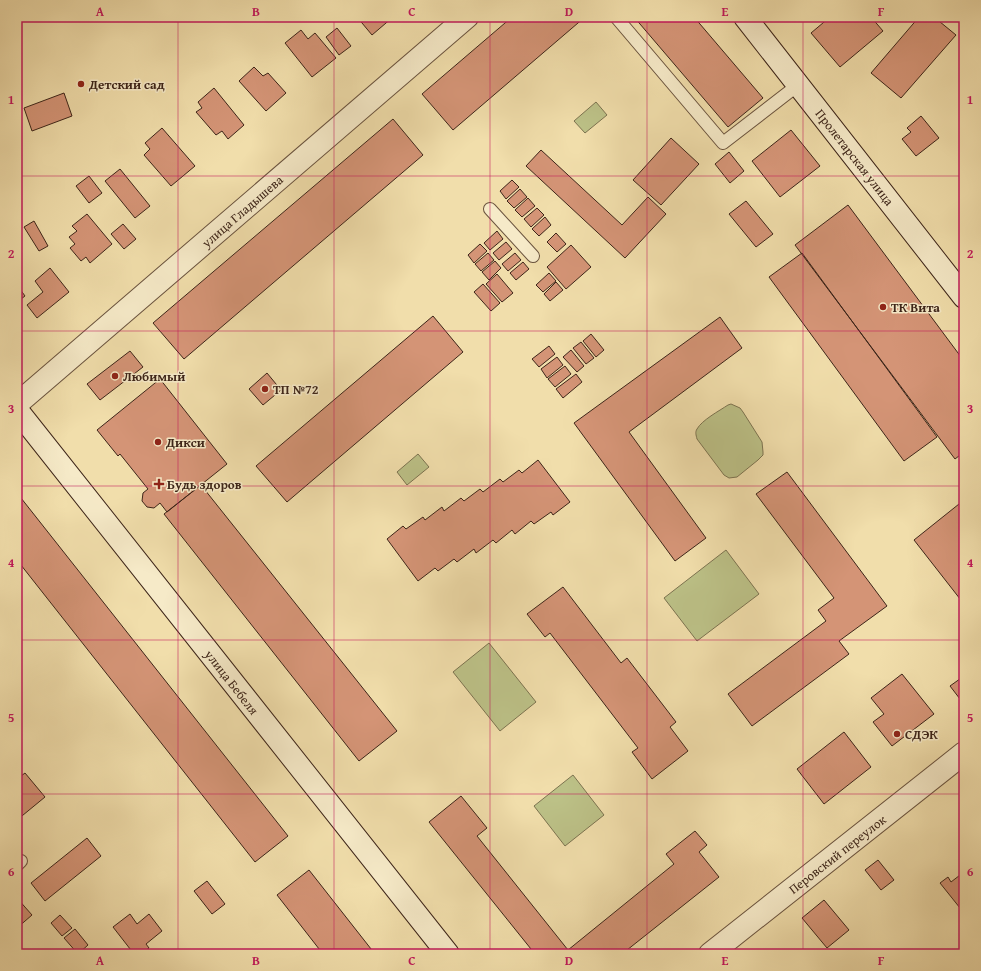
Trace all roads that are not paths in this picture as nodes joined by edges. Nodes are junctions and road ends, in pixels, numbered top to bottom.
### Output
1 (467, 17) edge
2 (616, 17) edge
3 (745, 17) edge
4 (798, 84) junction
5 (490, 209) dead end
6 (533, 256) dead end
7 (964, 297) edge
8 (17, 404) edge
9 (17, 410) edge
10 (964, 753) edge
11 (448, 954) edge
12 (710, 954) edge

1 - 8 street, улица Гладышева
2 - 4 lane
3 - 4 street, Пролетарская улица
4 - 7 street, Пролетарская улица
5 - 6 lane
9 - 11 street, улица Бебеля
10 - 12 street, Перовский переулок

